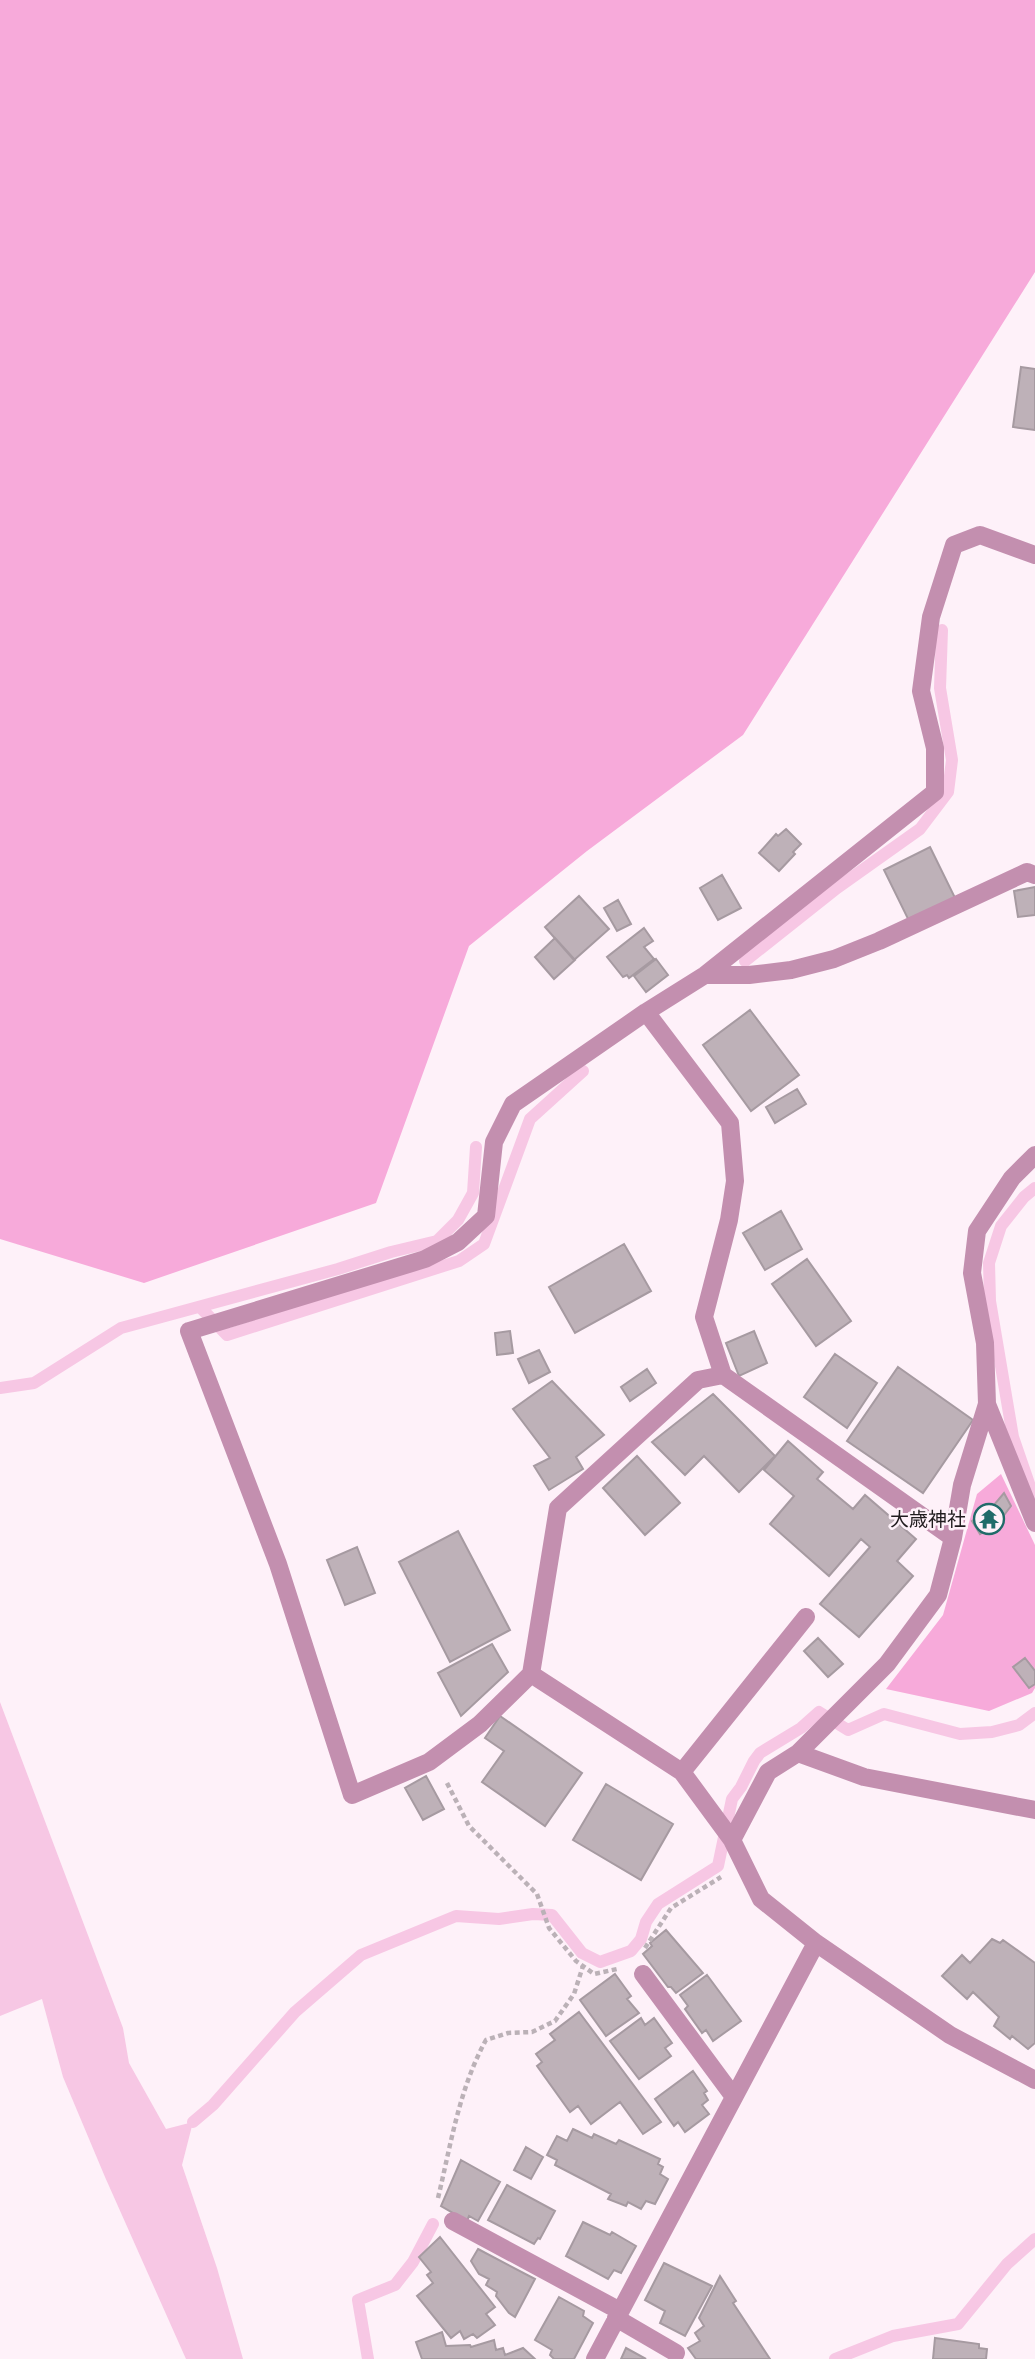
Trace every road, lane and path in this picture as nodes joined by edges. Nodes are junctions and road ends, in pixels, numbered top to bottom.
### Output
1 (1035, 555) edge
2 (1035, 875) edge
3 (705, 975) junction
4 (646, 1012) junction
5 (1035, 1155) edge
6 (723, 1375) junction
7 (987, 1404) junction
8 (1035, 1522) edge
9 (953, 1538) junction
10 (806, 1617) dead end
11 (531, 1674) junction
12 (798, 1753) junction
13 (435, 1757) junction
14 (682, 1772) junction
15 (1035, 1810) edge
16 (732, 1840) junction
17 (743, 1863) junction
18 (816, 1943) junction
19 (639, 1955) dead end
20 (583, 1966) junction
21 (622, 1967) dead end
22 (643, 1974) dead end
23 (1035, 2080) edge
24 (734, 2097) junction
25 (436, 2206) dead end
26 (453, 2221) dead end
27 (618, 2314) junction
28 (676, 2353) dead end
29 (594, 2359) edge

1 - 3 street
2 - 3 street
3 - 4 street
4 - 6 street
4 - 13 street
5 - 7 street
6 - 9 street
6 - 11 street
7 - 8 street
7 - 9 street
9 - 12 street
10 - 14 street
11 - 13 street
11 - 14 street
12 - 15 street
12 - 16 street
13 - 20 path
14 - 16 street
16 - 17 street
17 - 18 street
17 - 19 path
18 - 23 street
18 - 24 street
20 - 21 path
20 - 25 path
22 - 24 street
24 - 27 street
26 - 27 street
27 - 28 street
27 - 29 street

